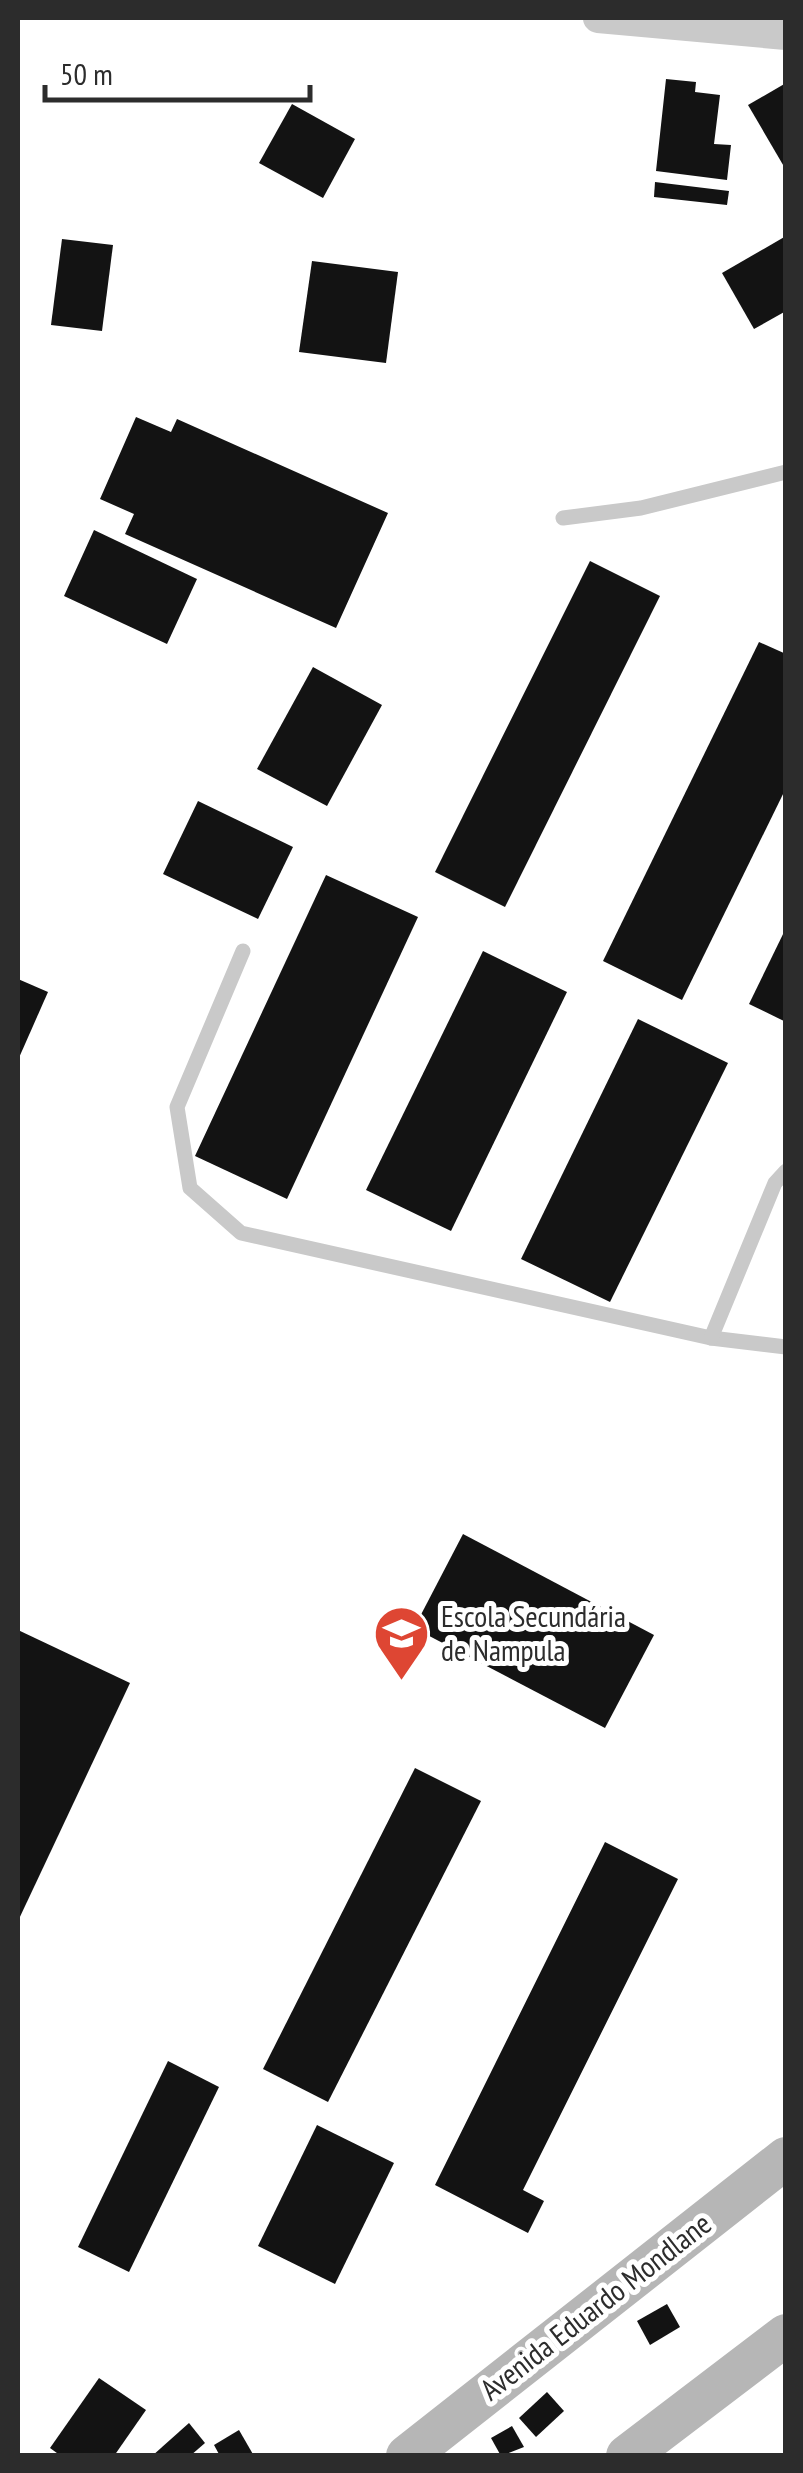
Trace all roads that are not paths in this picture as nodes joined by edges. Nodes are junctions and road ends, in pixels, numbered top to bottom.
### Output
1 (612, 18) edge
2 (786, 35) edge
3 (786, 472) edge
4 (563, 518) dead end
5 (242, 951) dead end
6 (786, 1171) edge
7 (710, 1338) junction
8 (786, 1347) edge
9 (786, 2158) edge
10 (786, 2335) edge
11 (407, 2456) edge
12 (627, 2456) edge

1 - 2 street
3 - 4 lane
5 - 7 lane
6 - 7 lane
7 - 8 lane
9 - 11 main road, Avenida Eduardo Mondlane
10 - 12 main road

